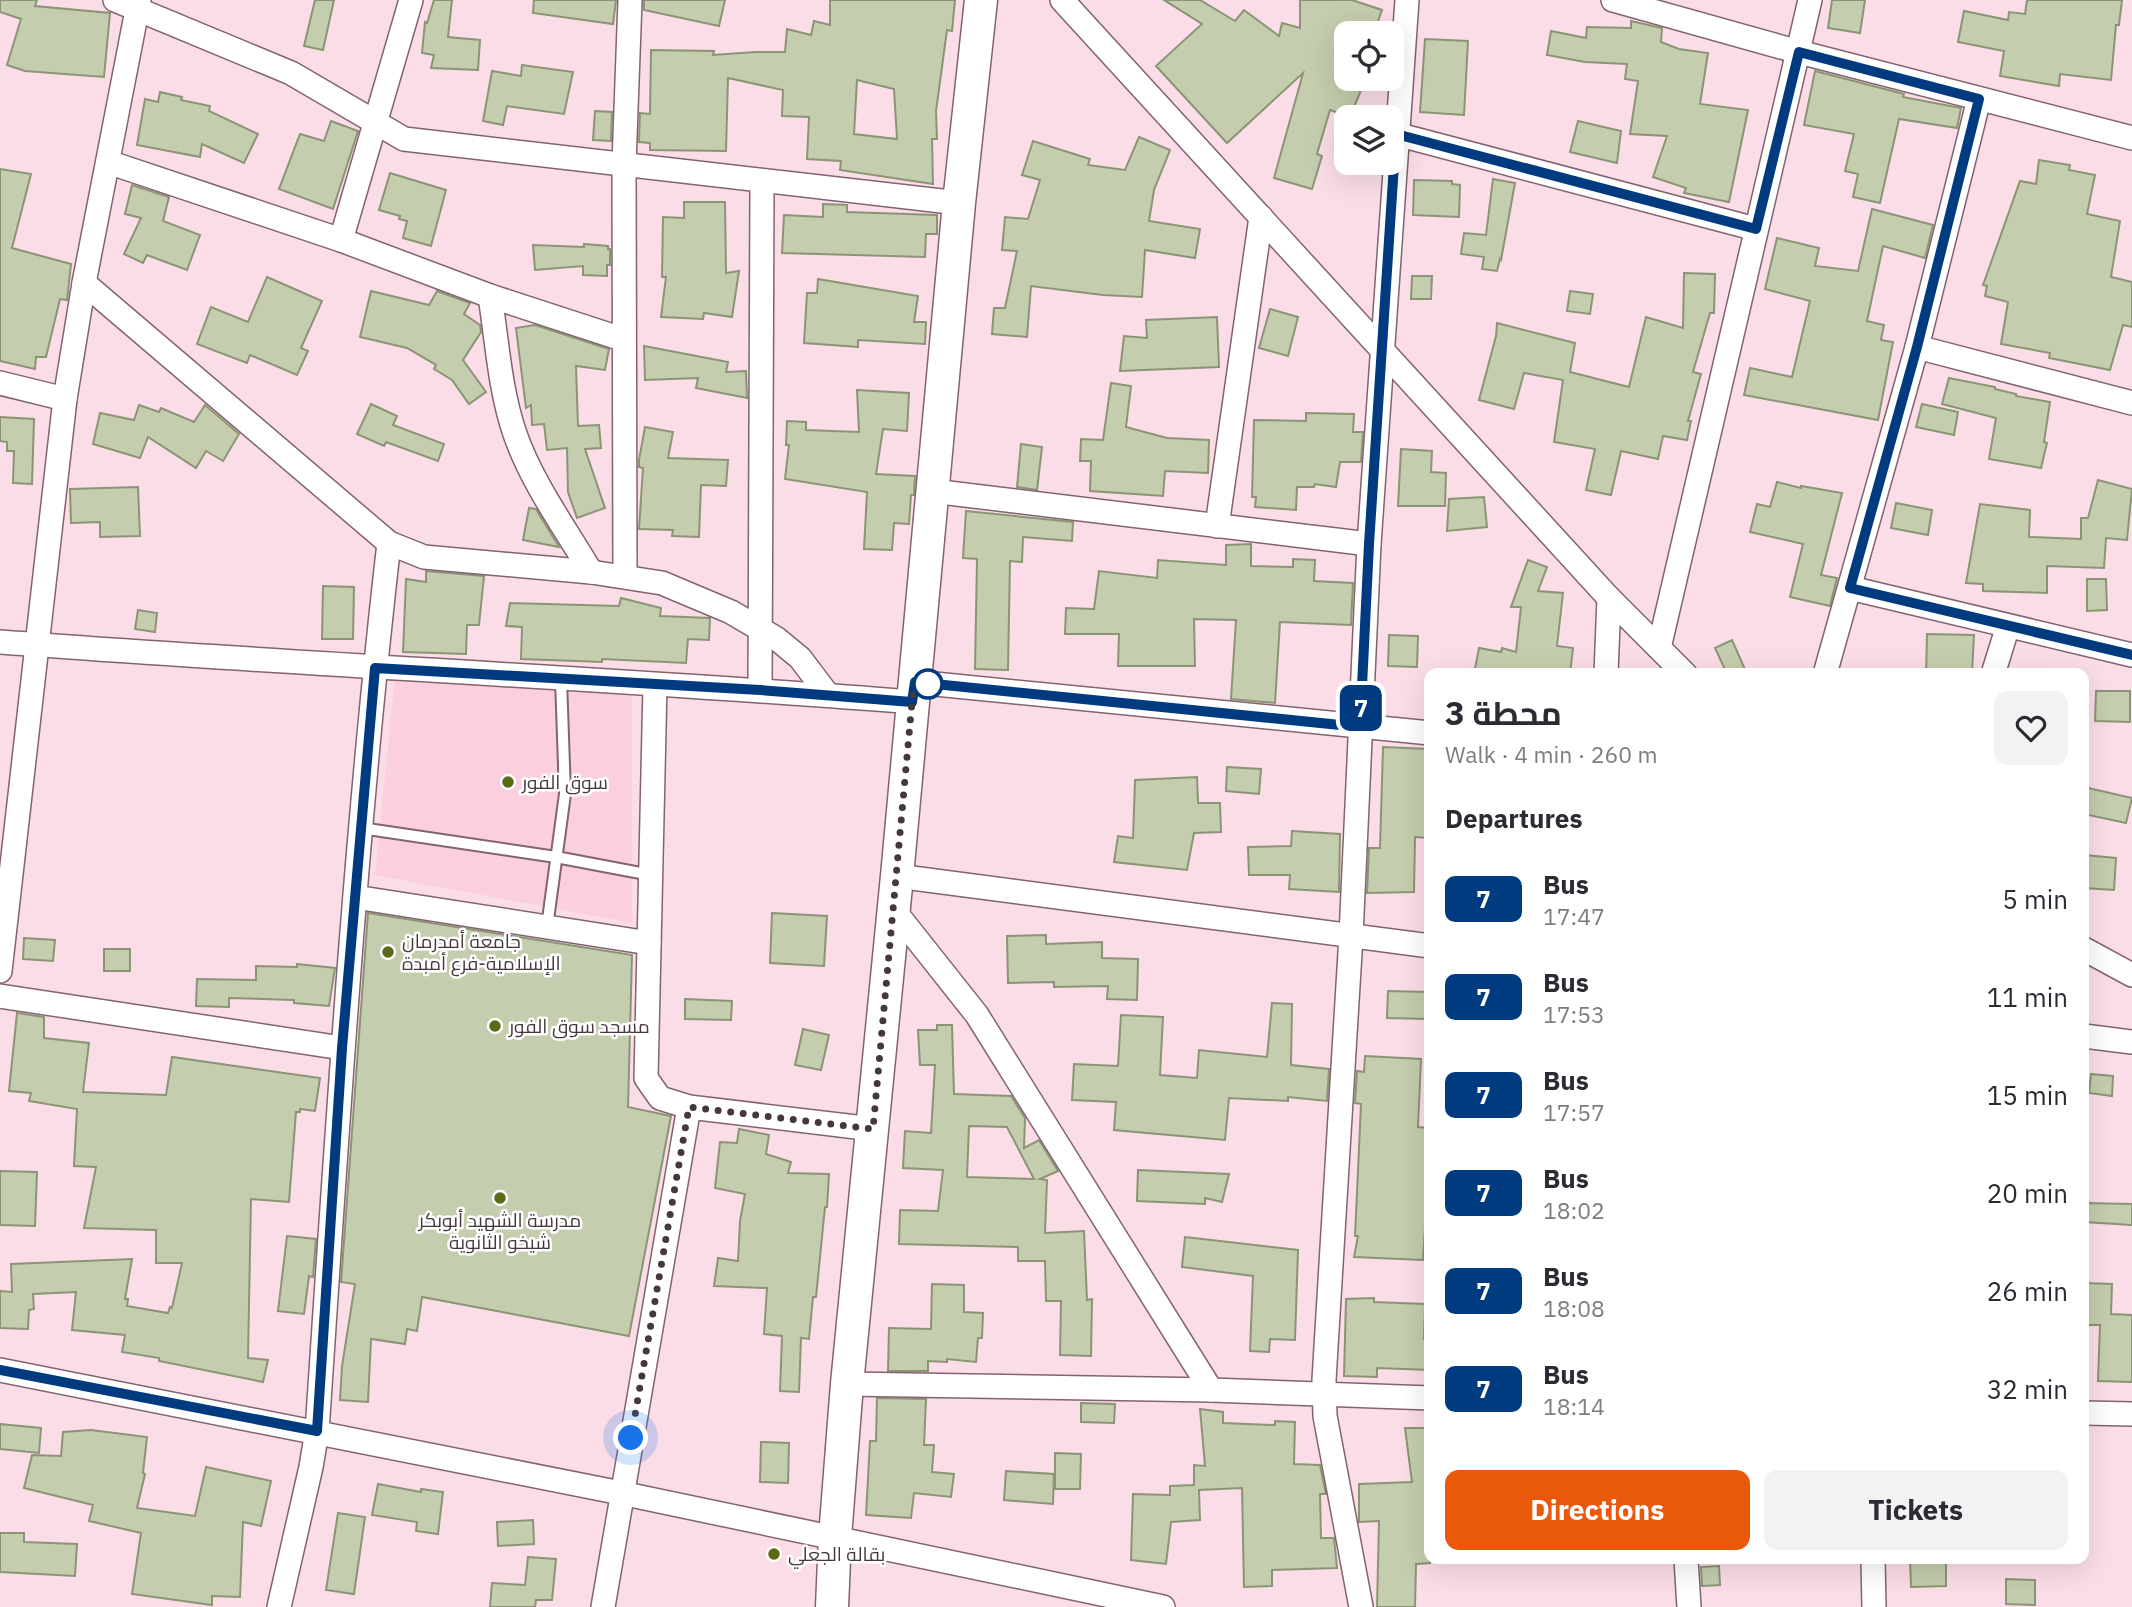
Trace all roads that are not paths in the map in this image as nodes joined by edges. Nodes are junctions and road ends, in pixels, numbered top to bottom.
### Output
1 (116, 0) edge
2 (411, 0) edge
3 (629, 0) edge
4 (981, 0) edge
5 (1062, 0) edge
6 (1407, 0) edge
7 (1613, 0) edge
8 (1810, 0) edge
9 (138, 4) edge
10 (1799, 52) junction
11 (1979, 99) junction
12 (1398, 105) edge
13 (375, 124) junction
14 (1404, 136) edge
15 (2132, 138) edge
16 (108, 162) junction
17 (624, 164) junction
18 (1393, 175) edge
19 (762, 181) junction
20 (959, 203) junction
21 (1261, 217) junction
22 (1756, 229) junction
23 (341, 240) junction
24 (84, 283) junction
25 (490, 296) junction
26 (622, 340) junction
27 (1382, 347) junction
28 (1917, 347) junction
29 (0, 383) edge
30 (65, 399) junction
31 (2132, 403) edge
32 (932, 491) junction
33 (1217, 526) junction
34 (389, 542) junction
35 (1369, 544) junction
36 (591, 572) junction
37 (625, 576) junction
38 (1850, 588) junction
39 (1609, 598) junction
40 (2008, 626) junction
41 (761, 628) junction
42 (0, 642) edge
43 (37, 645) junction
44 (1659, 648) junction
45 (2132, 655) edge
46 (375, 668) junction
47 (1606, 668) edge
48 (1679, 668) edge
49 (1827, 668) edge
50 (1995, 668) edge
51 (561, 679) junction
52 (655, 685) junction
53 (760, 690) junction
54 (914, 692) junction
55 (828, 695) junction
56 (1360, 727) junction
57 (1424, 732) edge
58 (361, 828) junction
59 (556, 857) junction
60 (651, 875) junction
61 (897, 876) junction
62 (355, 897) junction
63 (893, 909) junction
64 (547, 927) junction
65 (1351, 936) junction
66 (649, 943) junction
67 (1424, 946) edge
68 (2089, 952) edge
69 (0, 971) edge
70 (2132, 975) edge
71 (0, 996) edge
72 (2089, 1037) edge
73 (2132, 1042) edge
74 (342, 1048) junction
75 (689, 1107) junction
76 (873, 1129) junction
77 (0, 1370) edge
78 (847, 1384) junction
79 (1211, 1390) junction
80 (1323, 1395) junction
81 (1424, 1398) edge
82 (2089, 1413) edge
83 (2132, 1414) edge
84 (317, 1431) junction
85 (621, 1493) junction
86 (835, 1538) junction
87 (1686, 1564) edge
88 (1873, 1564) edge
89 (279, 1607) edge
90 (603, 1607) edge
91 (832, 1607) edge
92 (1163, 1607) edge
93 (1361, 1607) edge
94 (1689, 1607) edge
95 (1874, 1607) edge

1 - 9 street
2 - 13 street
3 - 17 street
4 - 20 street
5 - 21 street
6 - 12 street
7 - 10 street
8 - 10 street
9 - 13 street
9 - 16 street
10 - 11 street
10 - 22 street
11 - 15 street
11 - 28 street
13 - 17 street
13 - 23 street
14 - 22 street
16 - 23 street
16 - 24 street
17 - 19 street
17 - 26 street
18 - 27 street
19 - 20 street
19 - 41 street
20 - 32 street
21 - 27 street
21 - 33 street
22 - 44 street
23 - 25 street
24 - 30 street
24 - 34 street
25 - 26 street
25 - 36 street
26 - 37 street
27 - 35 street
27 - 39 street
28 - 31 street
28 - 38 street
29 - 30 street
30 - 43 street
32 - 33 street
32 - 54 street
33 - 35 street
34 - 36 street
34 - 46 street
35 - 56 street
36 - 37 street
37 - 41 street
38 - 40 street
38 - 49 street
39 - 44 street
39 - 47 street
40 - 45 street
40 - 50 street
41 - 53 street
41 - 55 street
42 - 43 street
43 - 46 street
43 - 69 street
44 - 48 street
46 - 51 street
46 - 58 street
51 - 52 street
51 - 59 lane
52 - 53 street
52 - 60 street
53 - 55 street
54 - 55 street
54 - 56 street
54 - 61 street
56 - 57 street
56 - 65 street
58 - 59 lane
58 - 62 street
59 - 60 lane
59 - 64 lane
60 - 66 street
61 - 63 street
61 - 65 street
62 - 64 street
62 - 74 street
63 - 76 street
63 - 79 street
64 - 66 street
65 - 67 street
65 - 80 street
66 - 75 street
68 - 70 street
71 - 74 street
72 - 73 street
74 - 84 street
75 - 76 street
75 - 85 street
76 - 78 street
77 - 84 street
78 - 79 street
78 - 86 street
79 - 80 street
80 - 81 street
80 - 93 street
82 - 83 street
84 - 85 street
84 - 89 street
85 - 86 street
85 - 90 street
86 - 91 street
86 - 92 street
87 - 94 street
88 - 95 street

